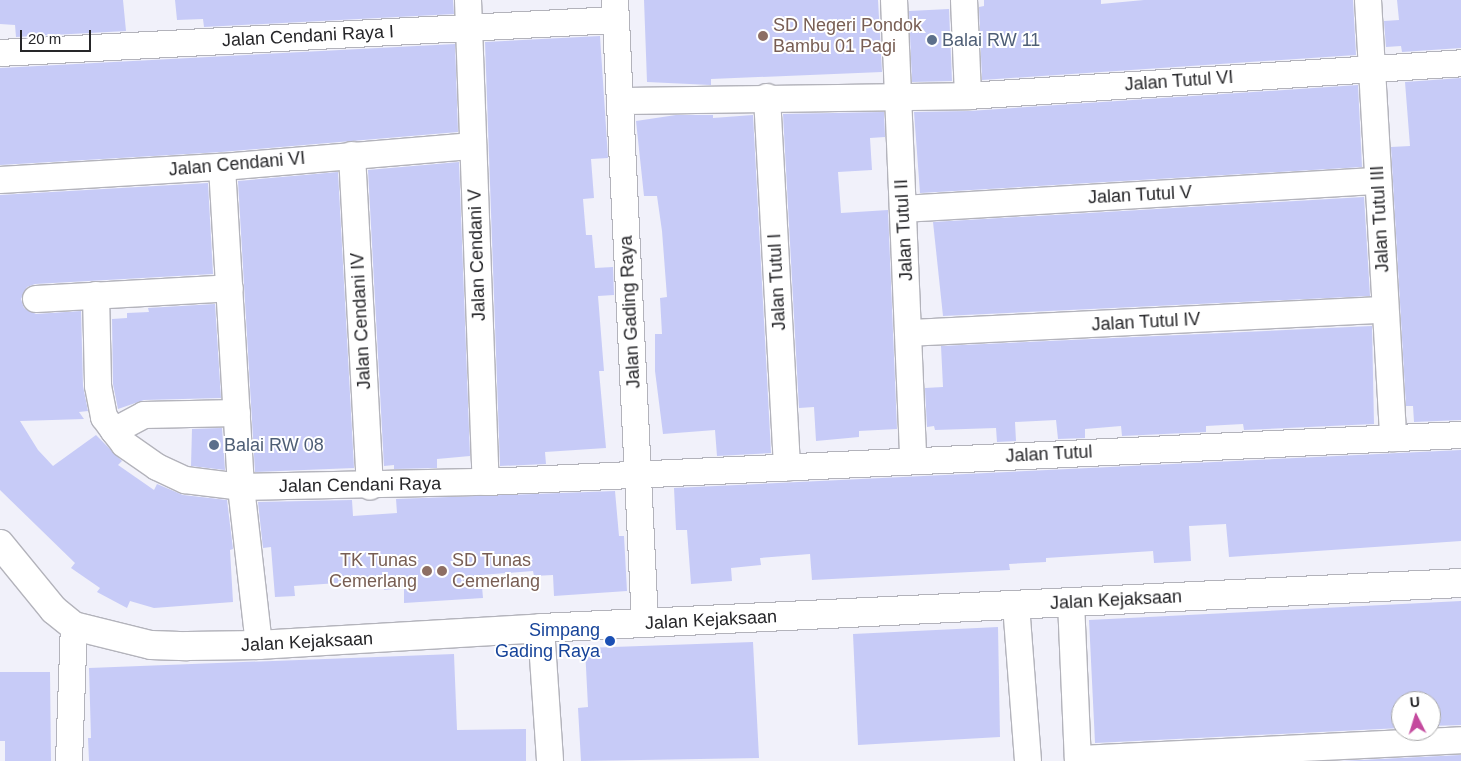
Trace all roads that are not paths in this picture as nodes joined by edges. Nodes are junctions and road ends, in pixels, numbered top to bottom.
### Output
1 (468, 0) edge
2 (894, 0) edge
3 (964, 0) edge
4 (1368, 0) edge
5 (616, 10) edge
6 (469, 28) junction
7 (0, 53) edge
8 (1461, 63) edge
9 (1371, 68) junction
10 (968, 96) junction
11 (767, 97) junction
12 (897, 98) junction
13 (620, 101) junction
14 (473, 146) junction
15 (352, 155) junction
16 (222, 167) junction
17 (0, 180) edge
18 (1378, 181) junction
19 (903, 209) junction
20 (230, 288) junction
21 (96, 296) junction
22 (36, 299) dead end
23 (1384, 310) junction
24 (908, 333) junction
25 (237, 413) junction
26 (114, 431) junction
27 (1461, 435) edge
28 (1393, 438) junction
29 (913, 461) junction
30 (786, 467) junction
31 (637, 474) junction
32 (486, 482) junction
33 (370, 487) junction
34 (241, 488) junction
35 (0, 544) edge
36 (1461, 583) edge
37 (1071, 602) junction
38 (1016, 605) junction
39 (644, 624) junction
40 (74, 626) junction
41 (541, 628) junction
42 (259, 646) junction
43 (1461, 740) edge
44 (1078, 760) edge
45 (69, 761) edge
46 (550, 761) edge
47 (1028, 761) edge

1 - 6 street, Jalan Cendani V
2 - 12 street, Jalan Tutul II
3 - 10 street
4 - 9 street, Jalan Tutul III
5 - 6 street, Jalan Cendani Raya I
5 - 13 street, Jalan Gading Raya
6 - 7 street, Jalan Cendani Raya I
6 - 14 street, Jalan Cendani V
8 - 9 street, Jalan Tutul VI
9 - 10 street, Jalan Tutul VI
9 - 18 street, Jalan Tutul III
10 - 12 street, Jalan Tutul VI
11 - 12 street, Jalan Tutul VI
11 - 13 street, Jalan Tutul VI
11 - 30 street, Jalan Tutul I
12 - 19 street, Jalan Tutul II
13 - 31 street, Jalan Gading Raya
14 - 15 street, Jalan Cendani VI
14 - 32 street, Jalan Cendani V
15 - 16 street, Jalan Cendani VI
15 - 33 street, Jalan Cendani IV
16 - 17 street, Jalan Cendani VI
16 - 20 street
18 - 19 street, Jalan Tutul V
18 - 23 street, Jalan Tutul III
19 - 24 street, Jalan Tutul II
20 - 21 street
20 - 25 street
21 - 22 street
21 - 26 street, Jalan Cendani Raya
23 - 24 street, Jalan Tutul IV
23 - 28 street, Jalan Tutul III
24 - 29 street, Jalan Tutul II
25 - 26 street
25 - 34 street
26 - 34 street, Jalan Cendani Raya
27 - 28 street, Jalan Tutul
28 - 29 street, Jalan Tutul
29 - 30 street, Jalan Tutul
30 - 31 street, Jalan Tutul
31 - 32 street, Jalan Cendani Raya
31 - 39 street, Jalan Gading Raya
32 - 33 street, Jalan Cendani Raya
33 - 34 street, Jalan Cendani Raya
34 - 42 street
35 - 40 street, Jalan Kejaksaan
36 - 37 street, Jalan Kejaksaan
37 - 38 street, Jalan Kejaksaan
37 - 44 street
38 - 39 street, Jalan Kejaksaan
38 - 47 street
39 - 41 street, Jalan Kejaksaan
40 - 42 street, Jalan Kejaksaan
40 - 45 street
41 - 42 street, Jalan Kejaksaan
41 - 46 street
43 - 44 street

